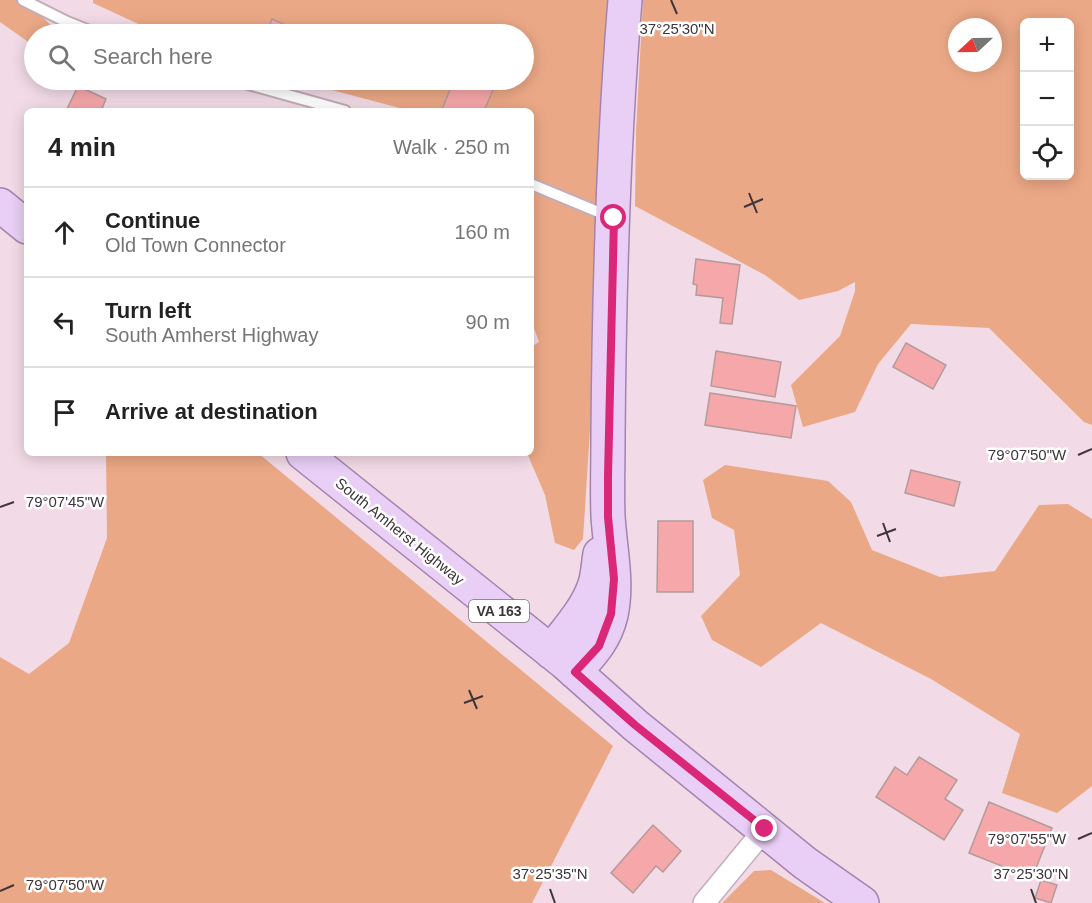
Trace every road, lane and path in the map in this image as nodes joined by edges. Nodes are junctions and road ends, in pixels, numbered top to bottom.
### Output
1 (23, 0) edge
2 (625, 0) edge
3 (72, 24) edge
4 (270, 90) edge
5 (334, 108) edge
6 (534, 185) edge
7 (0, 205) edge
8 (614, 218) junction
9 (24, 225) edge
10 (307, 456) edge
11 (563, 662) junction
12 (765, 829) junction
13 (704, 903) edge
14 (862, 903) edge

1 - 3 lane
2 - 8 main road
4 - 5 lane
6 - 8 lane
7 - 9 main road
8 - 11 main road
10 - 11 main road, South Amherst Highway / VA 163
11 - 12 main road, South Amherst Highway / VA 163
12 - 13 street
12 - 14 main road, South Amherst Highway / VA 163

